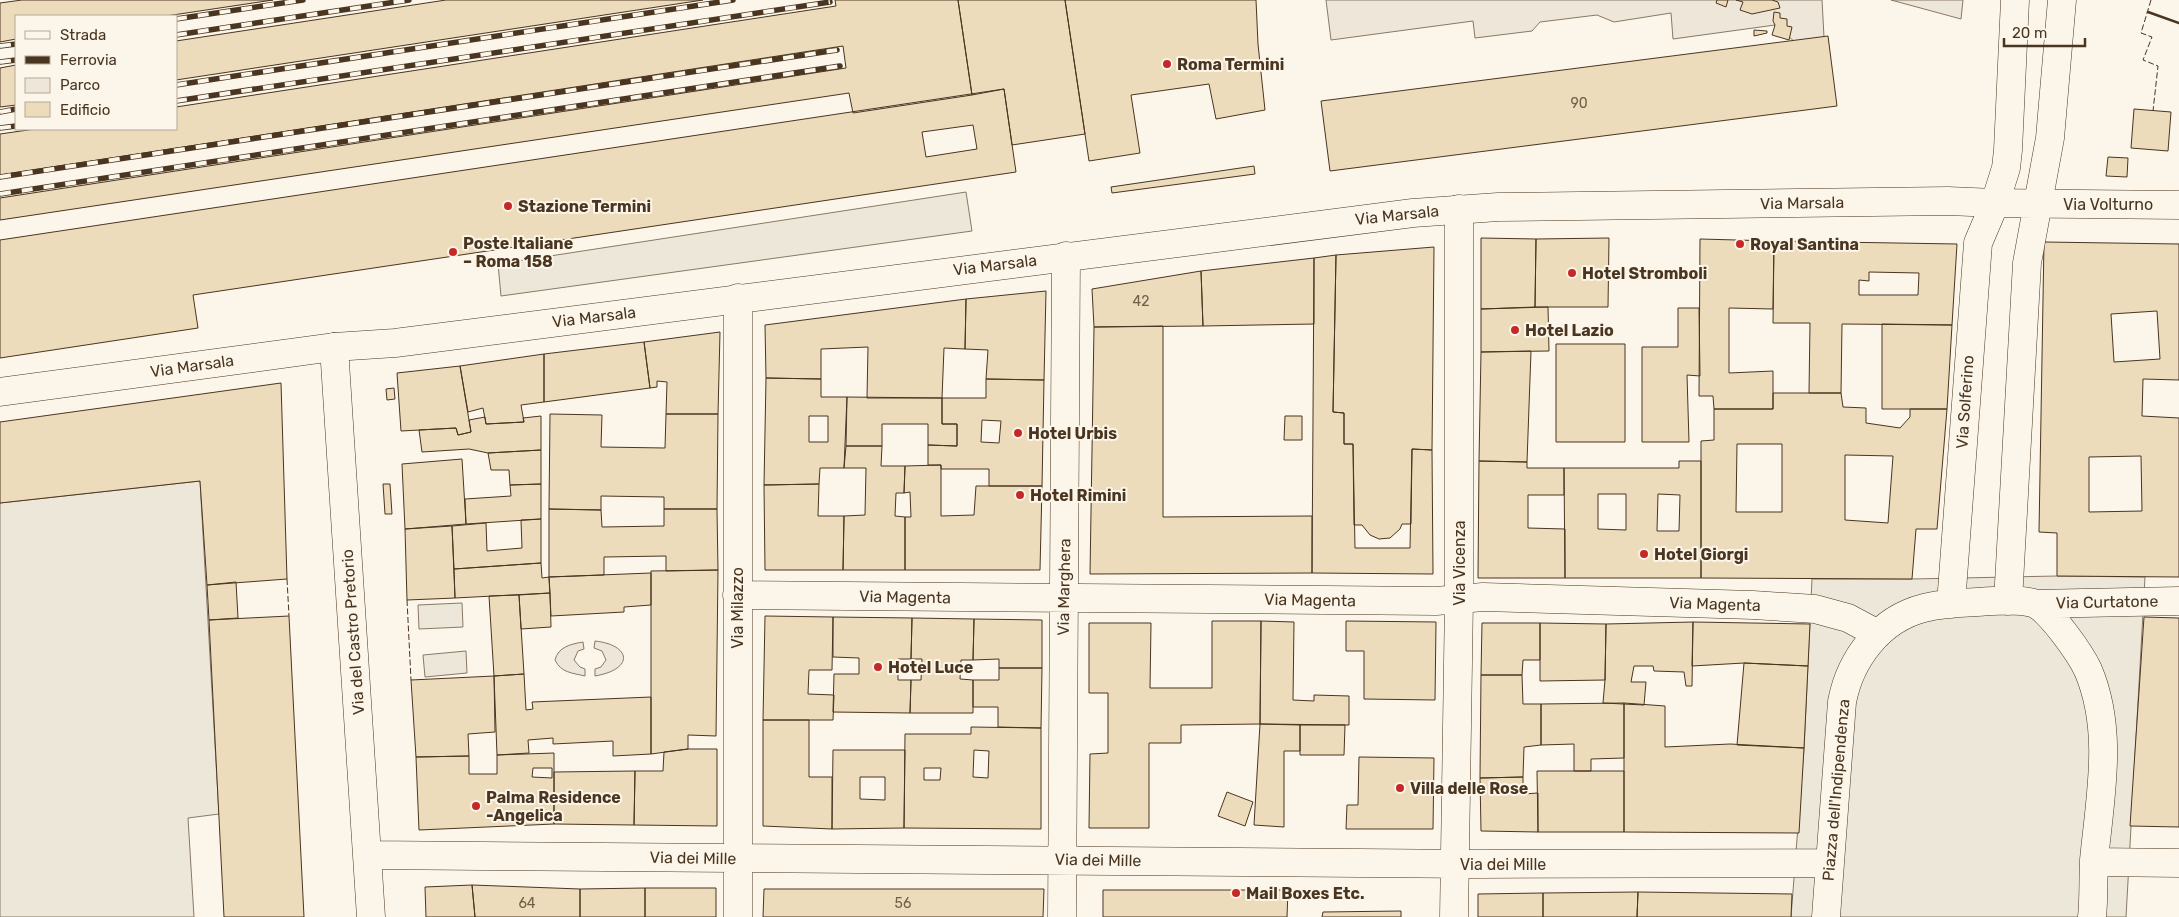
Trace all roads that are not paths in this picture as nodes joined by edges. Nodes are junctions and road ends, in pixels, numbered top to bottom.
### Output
1 (2015, 0) edge
2 (2062, 0) edge
3 (1996, 203) junction
4 (2037, 205) junction
5 (2179, 205) edge
6 (1459, 209) junction
7 (1066, 256) junction
8 (738, 298) junction
9 (334, 347) junction
10 (0, 392) edge
11 (737, 595) junction
12 (1064, 598) junction
13 (1459, 598) junction
14 (2008, 601) junction
15 (2179, 601) edge
16 (1951, 604) junction
17 (2035, 604) junction
18 (1878, 634) junction
19 (368, 855) junction
20 (738, 858) junction
21 (1063, 860) junction
22 (2094, 862) junction
23 (1829, 863) junction
24 (2179, 863) edge
25 (1454, 864) junction
26 (371, 917) edge
27 (738, 917) edge
28 (1062, 917) edge
29 (1454, 917) edge
30 (1826, 917) edge
31 (2092, 917) edge

1 - 3 street, Via Solferino
2 - 4 street
3 - 4 street, Via Marsala
3 - 6 street, Via Marsala
3 - 16 street, Via Solferino
4 - 5 street, Via Volturno
4 - 14 street
6 - 7 street, Via Marsala
6 - 13 street, Via Vicenza
7 - 8 street, Via Marsala
7 - 12 street, Via Marghera
8 - 9 street, Via Marsala
8 - 11 street, Via Milazzo
9 - 10 street, Via Marsala
9 - 19 street, Via del Castro Pretorio
11 - 12 street, Via Magenta
11 - 20 street, Via Milazzo
12 - 13 street, Via Magenta
12 - 21 street, Via Marghera
13 - 18 street, Via Magenta
13 - 25 street, Via Vicenza
14 - 16 street, Piazza dell'Indipendenza
14 - 17 street, Piazza dell'Indipendenza
15 - 17 street, Via Curtatone
16 - 18 street, Piazza dell'Indipendenza
17 - 22 street
18 - 23 street, Piazza dell'Indipendenza
19 - 20 street, Via dei Mille
19 - 26 street, Via del Castro Pretorio
20 - 21 street, Via dei Mille
20 - 27 street, Via Milazzo
21 - 25 street, Via dei Mille
21 - 28 street, Via Marghera
22 - 24 street
22 - 31 street
23 - 25 street, Via dei Mille
23 - 30 street, Piazza dell'Indipendenza
25 - 29 street, Via Vicenza

